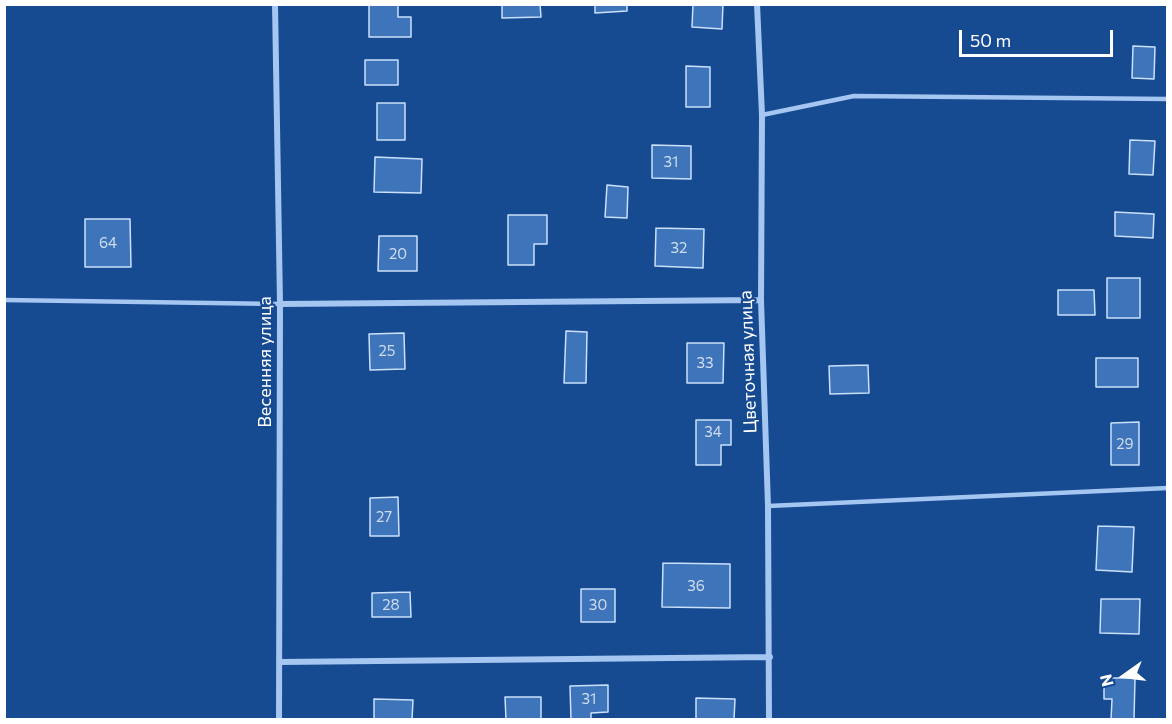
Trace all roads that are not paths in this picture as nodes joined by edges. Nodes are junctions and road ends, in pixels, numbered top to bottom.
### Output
1 (275, 4) edge
2 (757, 4) edge
3 (1167, 99) edge
4 (762, 115) junction
5 (4, 300) edge
6 (761, 300) junction
7 (280, 304) junction
8 (1167, 488) edge
9 (768, 506) junction
10 (770, 657) junction
11 (280, 662) junction
12 (279, 720) edge
13 (769, 720) edge

1 - 7 street, Весенняя улица
2 - 4 street, Цветочная улица
3 - 4 lane
4 - 6 street, Цветочная улица
5 - 7 lane
6 - 7 street
6 - 9 street, Цветочная улица
7 - 11 street, Весенняя улица
8 - 9 lane
9 - 10 street, Цветочная улица
10 - 11 street
10 - 13 street, Цветочная улица
11 - 12 street, Весенняя улица

